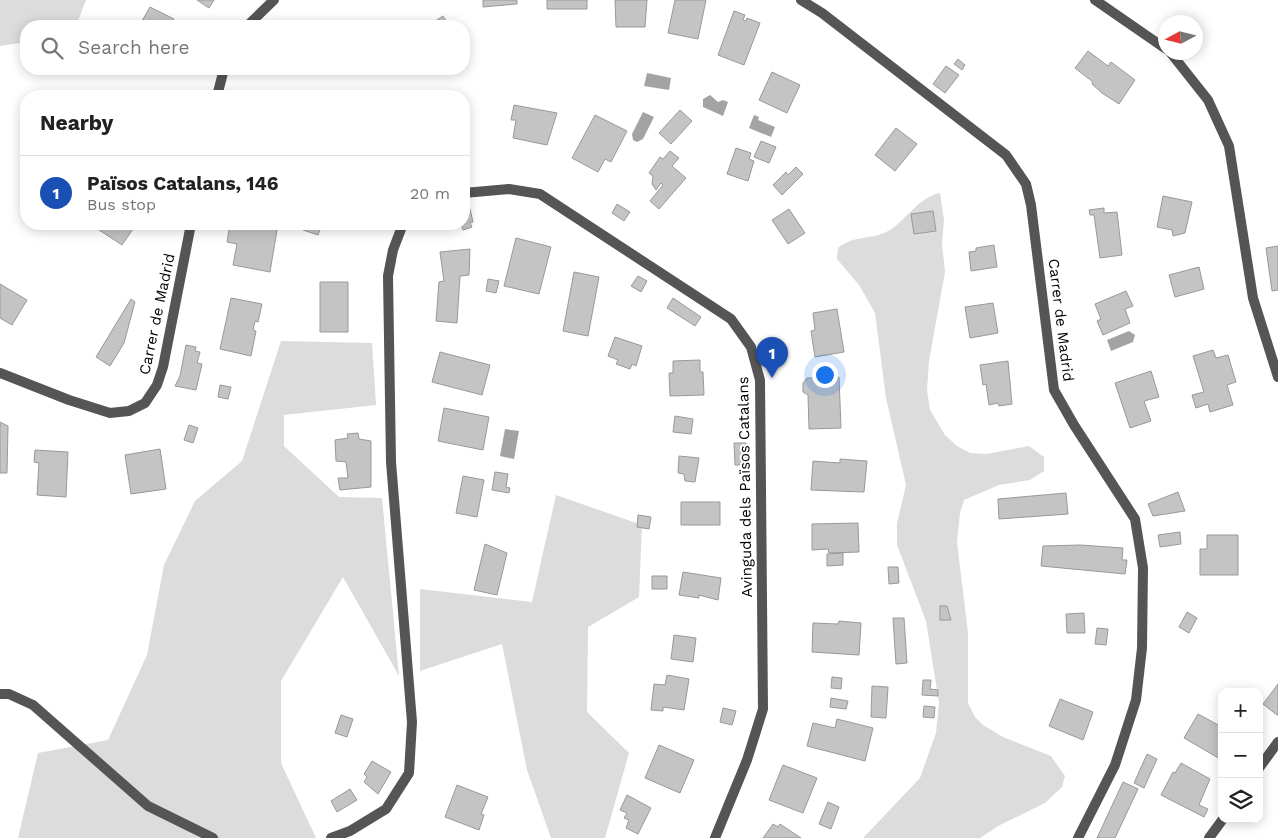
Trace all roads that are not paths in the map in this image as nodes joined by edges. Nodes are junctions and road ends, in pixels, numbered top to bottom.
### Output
1 (274, 0) edge
2 (801, 0) edge
3 (1095, 0) edge
4 (253, 20) edge
5 (1158, 43) edge
6 (1176, 60) edge
7 (222, 75) edge
8 (219, 90) edge
9 (470, 191) edge
10 (190, 230) edge
11 (400, 230) edge
12 (0, 373) edge
13 (1278, 378) edge
14 (0, 694) edge
15 (1278, 742) edge
16 (1263, 763) edge
17 (1220, 823) edge
18 (213, 838) edge
19 (331, 838) edge
20 (715, 838) edge
21 (1078, 838) edge
22 (1209, 838) edge

1 - 4 street
2 - 21 street, Carrer de Madrid
3 - 5 street
6 - 13 street
7 - 8 street
9 - 20 street, Avinguda dels Països Catalans
10 - 12 street, Carrer de Madrid
11 - 19 street
14 - 18 street
15 - 16 street
17 - 22 street

